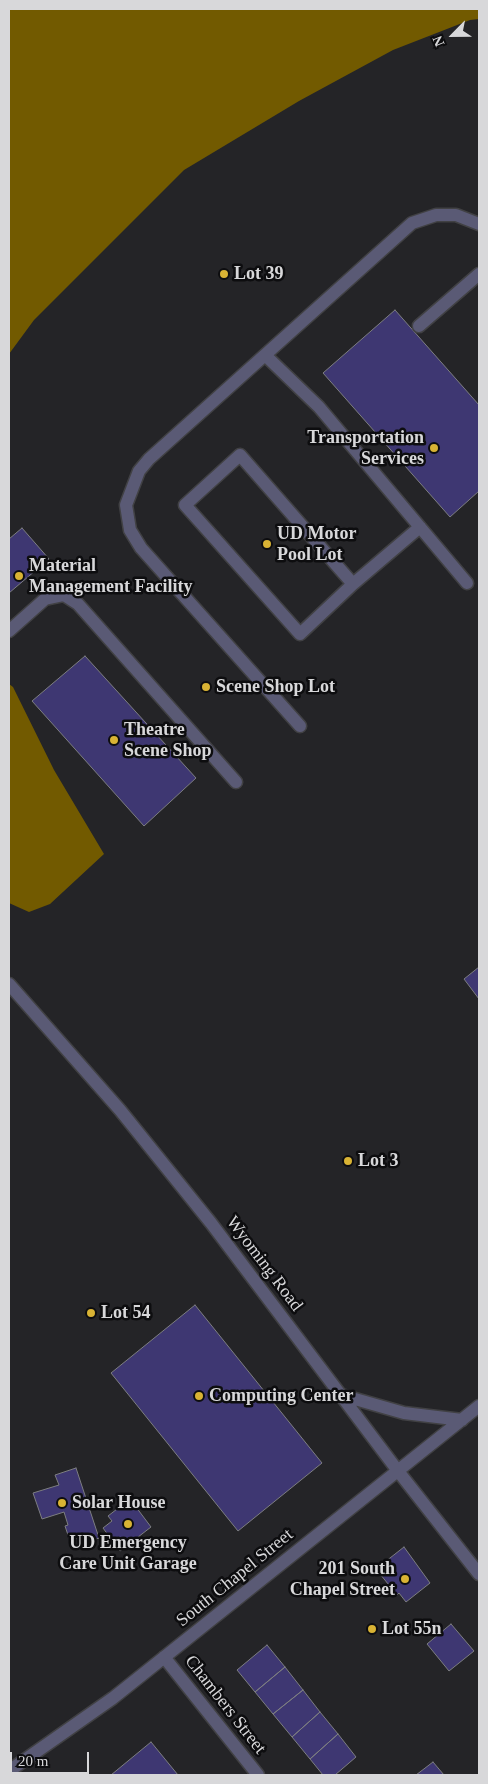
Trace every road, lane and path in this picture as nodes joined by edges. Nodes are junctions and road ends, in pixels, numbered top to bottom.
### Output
1 (479, 224) edge
2 (479, 274) edge
3 (418, 326) dead end
4 (265, 355) junction
5 (420, 527) junction
6 (467, 583) dead end
7 (353, 584) junction
8 (9, 631) edge
9 (300, 726) dead end
10 (236, 782) dead end
11 (9, 984) edge
12 (341, 1395) junction
13 (479, 1406) edge
14 (462, 1420) junction
15 (398, 1471) junction
16 (479, 1574) edge
17 (164, 1657) junction
18 (9, 1771) edge
19 (258, 1775) edge

1 - 4 street
2 - 3 street
4 - 5 street
4 - 9 street
5 - 6 street
5 - 7 street
7 - 7 street
8 - 10 street
11 - 12 street, Wyoming Road
12 - 14 street
12 - 15 street, Wyoming Road
13 - 14 street, South Chapel Street
14 - 15 street, South Chapel Street
15 - 16 street, Wyoming Road
15 - 17 street, South Chapel Street
17 - 18 street, South Chapel Street
17 - 19 street, Chambers Street

